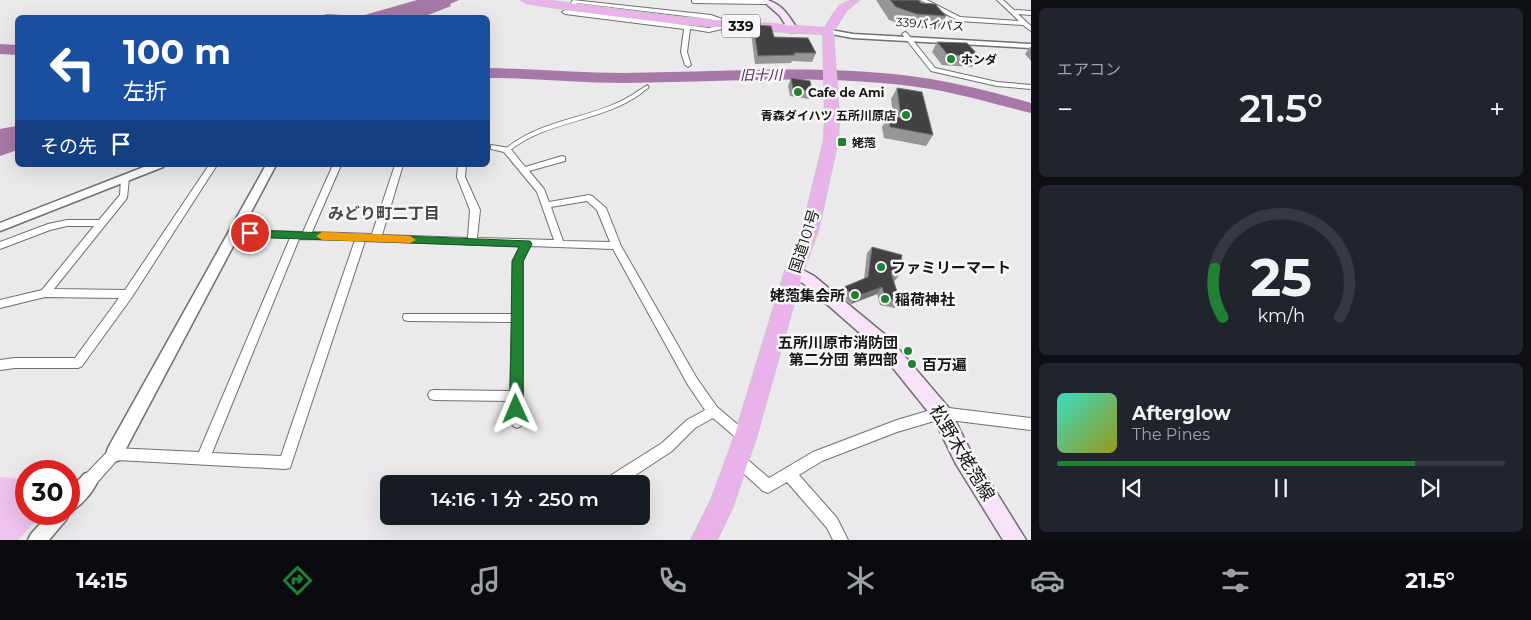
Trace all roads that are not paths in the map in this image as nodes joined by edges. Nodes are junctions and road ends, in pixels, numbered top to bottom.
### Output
1 (643, 0) edge
2 (694, 0) edge
3 (854, 0) edge
4 (927, 0) edge
5 (1000, 0) edge
6 (532, 1) edge
7 (767, 1) edge
8 (574, 3) dead end
9 (567, 10) dead end
10 (644, 10) junction
11 (1013, 12) junction
12 (1031, 13) edge
13 (701, 16) junction
14 (1024, 23) junction
15 (734, 25) junction
16 (686, 28) junction
17 (1031, 29) edge
18 (793, 30) junction
19 (828, 31) junction
20 (907, 36) junction
21 (1031, 42) edge
22 (1031, 46) edge
23 (688, 65) dead end
24 (646, 87) dead end
25 (1031, 88) edge
26 (494, 147) dead end
27 (507, 150) junction
28 (562, 160) dead end
29 (154, 167) edge
30 (212, 167) edge
31 (270, 167) edge
32 (336, 167) edge
33 (398, 167) edge
34 (462, 167) edge
35 (524, 170) junction
36 (125, 178) junction
37 (546, 205) junction
38 (102, 223) junction
39 (0, 228) edge
40 (235, 233) junction
41 (301, 235) junction
42 (361, 238) junction
43 (376, 238) junction
44 (472, 242) junction
45 (527, 244) junction
46 (560, 245) junction
47 (0, 246) edge
48 (616, 246) junction
49 (794, 271) junction
50 (45, 293) junction
51 (128, 294) junction
52 (0, 304) edge
53 (408, 317) dead end
54 (516, 318) junction
55 (0, 365) edge
56 (434, 395) dead end
57 (516, 396) junction
58 (714, 411) junction
59 (941, 413) junction
60 (517, 422) dead end
61 (1031, 424) edge
62 (744, 438) junction
63 (114, 454) junction
64 (736, 458) junction
65 (203, 459) junction
66 (789, 474) junction
67 (624, 475) edge
68 (90, 480) joint
69 (80, 491) edge
70 (50, 525) edge
71 (37, 540) edge
72 (704, 540) edge
73 (841, 540) edge
74 (1015, 540) edge

1 - 10 street
2 - 7 street
2 - 13 street
3 - 19 highway
4 - 14 street
5 - 11 street
6 - 15 highway, 339
7 - 18 main road
8 - 10 street
9 - 16 street
10 - 13 street
11 - 12 street
11 - 14 street
13 - 15 street
14 - 17 street
15 - 16 street
15 - 18 highway, 339
16 - 23 street
18 - 19 highway, 339
19 - 20 street
19 - 49 highway, 国道101号
20 - 21 street, 339バイパス
20 - 22 street
20 - 25 street
24 - 27 lane
26 - 27 street
27 - 35 street
28 - 35 street
29 - 36 street
30 - 51 street
31 - 40 street
32 - 41 street
33 - 43 street
34 - 44 street
35 - 37 street
36 - 38 street
36 - 39 street
37 - 46 street
37 - 48 street
38 - 47 street
38 - 50 street
40 - 41 street
40 - 63 street
41 - 42 street
41 - 65 street
42 - 43 street
42 - 65 street
43 - 44 street
44 - 45 street
45 - 46 street
45 - 54 street
46 - 48 street
48 - 58 street
49 - 59 main road, 松野木姥萢線
49 - 62 highway, 国道101号
50 - 51 street
50 - 52 street
51 - 55 street
53 - 54 street
54 - 57 street
56 - 57 street
57 - 60 street
58 - 62 street
58 - 67 street
59 - 61 street
59 - 66 street
59 - 74 main road, 松野木姥萢線
62 - 64 highway, 国道101号
63 - 65 street
63 - 68 street
64 - 66 street
64 - 72 highway, 国道101号
66 - 73 street
68 - 69 street
70 - 71 street

